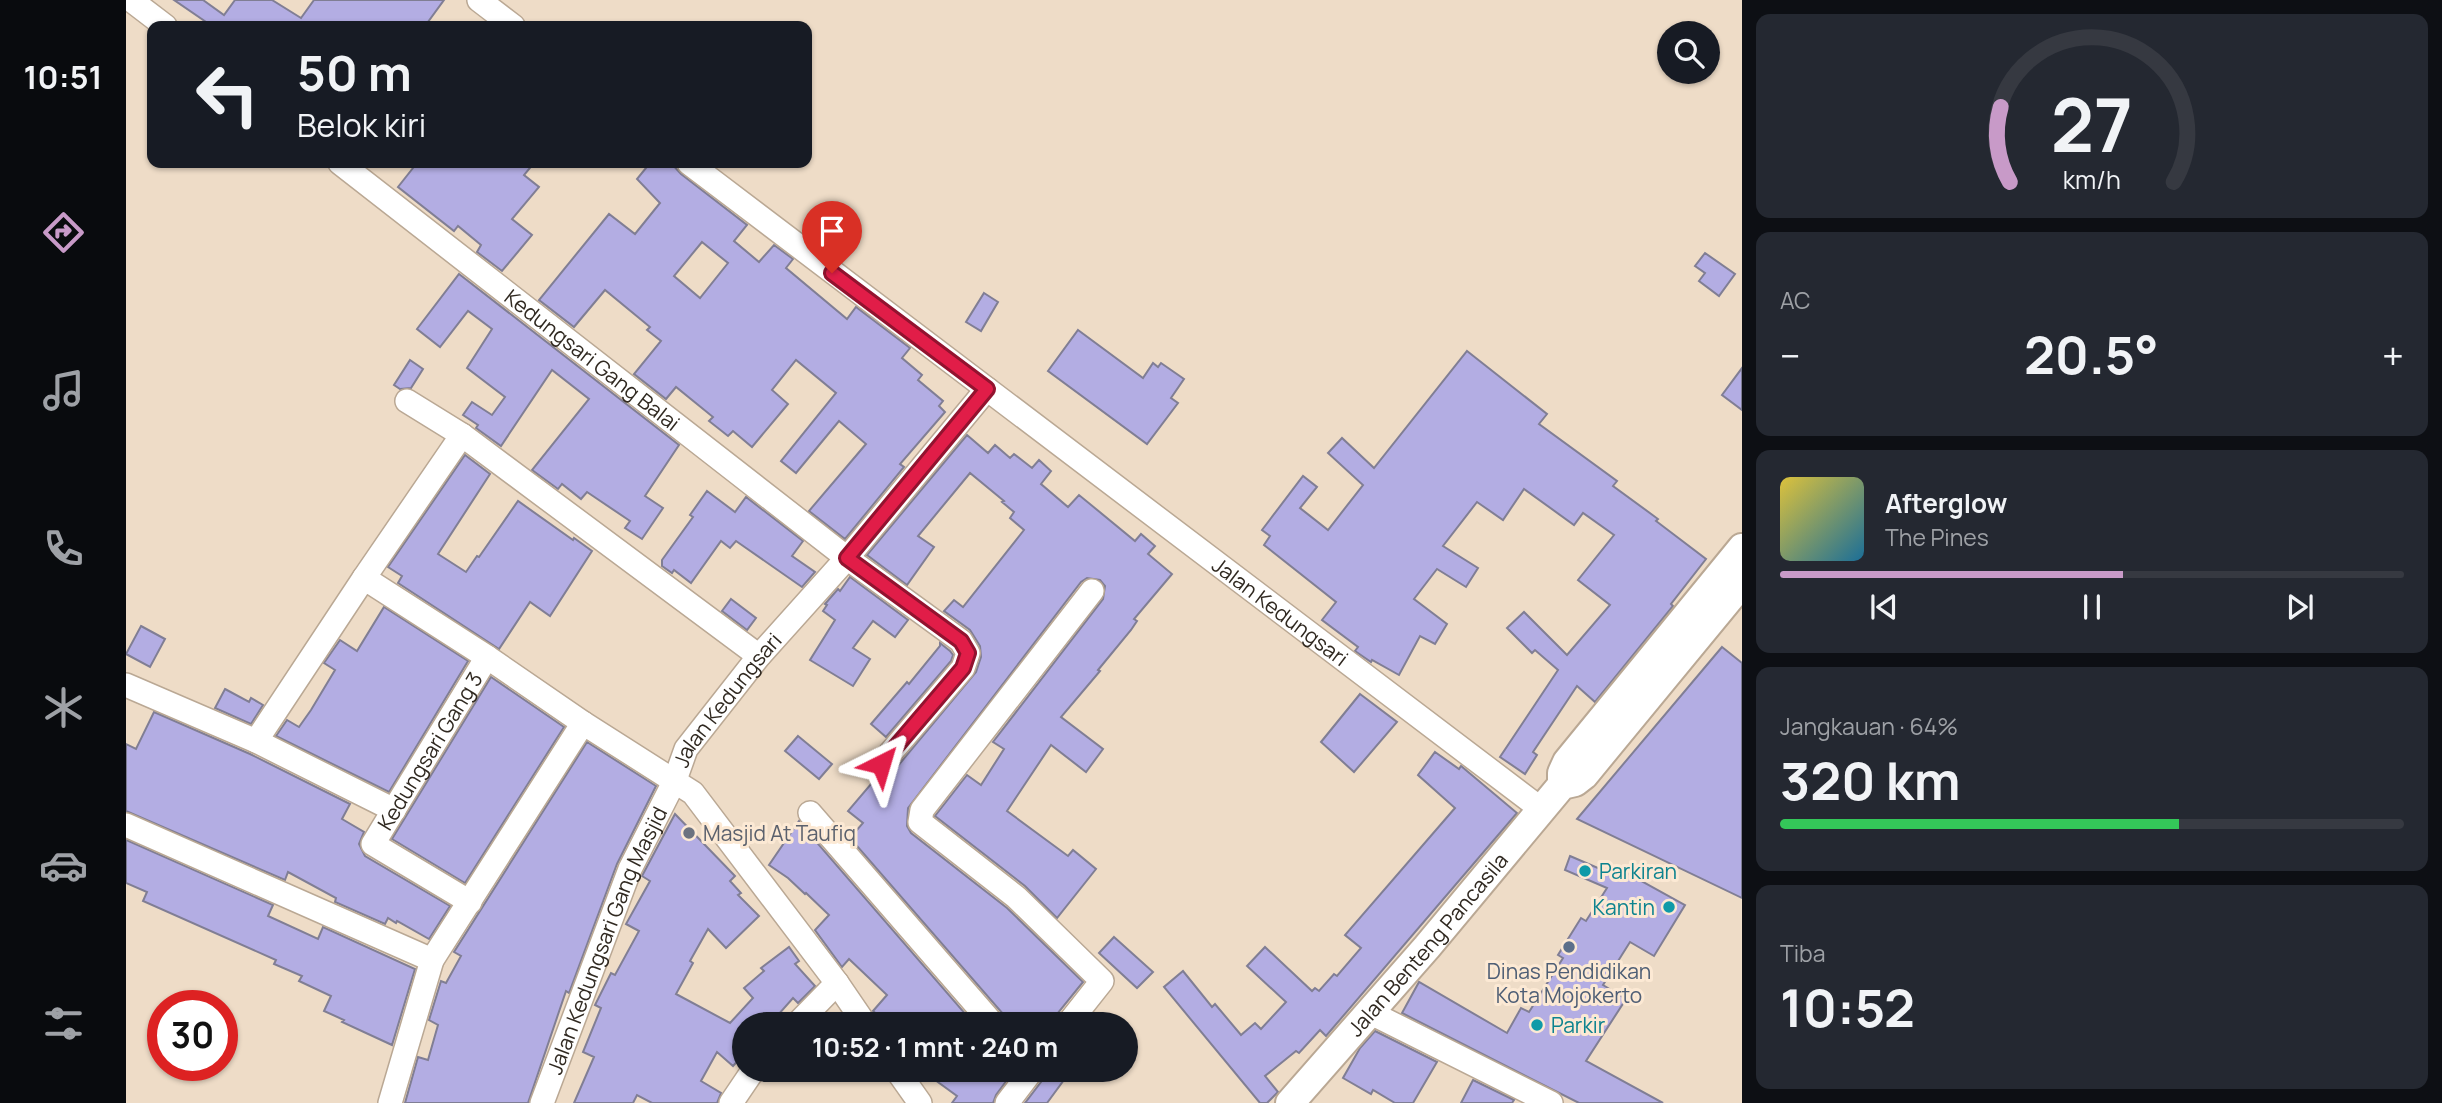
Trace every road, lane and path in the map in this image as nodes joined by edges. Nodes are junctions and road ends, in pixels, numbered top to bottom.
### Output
1 (131, 0) edge
2 (479, 0) edge
3 (158, 21) edge
4 (506, 21) edge
5 (346, 168) edge
6 (695, 168) edge
7 (987, 389) junction
8 (407, 401) dead end
9 (462, 435) junction
10 (1742, 548) edge
11 (847, 558) junction
12 (365, 578) junction
13 (1742, 583) edge
14 (1092, 591) dead end
15 (759, 656) junction
16 (487, 657) junction
17 (126, 685) edge
18 (583, 723) junction
19 (256, 741) junction
20 (881, 764) dead end
21 (675, 780) junction
22 (1562, 785) junction
23 (1541, 809) junction
24 (394, 810) junction
25 (810, 813) dead end
26 (126, 825) edge
27 (470, 902) junction
28 (432, 961) junction
29 (836, 983) junction
30 (1371, 1010) junction
31 (808, 1012) edge
32 (857, 1012) edge
33 (983, 1012) edge
34 (1077, 1012) edge
35 (746, 1082) edge
36 (905, 1082) edge
37 (1023, 1082) edge
38 (390, 1103) edge
39 (542, 1103) edge
40 (732, 1103) edge
41 (919, 1103) edge
42 (1007, 1103) edge
43 (1290, 1103) edge
44 (1551, 1103) edge

1 - 3 street
2 - 4 street
5 - 11 street, Kedungsari Gang Balai
6 - 7 street, Jalan Kedungsari
7 - 11 street, Jalan Kedungsari
7 - 23 street, Jalan Kedungsari
8 - 9 street
9 - 12 street
9 - 15 street
10 - 22 street, Jalan Benteng Pancasila
11 - 15 street, Jalan Kedungsari
11 - 20 street, Kedungsari Gang Balai
12 - 16 street
12 - 19 street
13 - 22 street, Jalan Benteng Pancasila
14 - 34 street
15 - 21 street, Jalan Kedungsari
16 - 18 street
16 - 24 street, Kedungsari Gang 3
17 - 19 street
18 - 21 street
18 - 27 street
19 - 24 street
21 - 29 street, Jalan Kedungsari
21 - 39 street, Jalan Kedungsari Gang Masjid
22 - 23 street, Jalan Benteng Pancasila
23 - 30 street, Jalan Benteng Pancasila
24 - 27 street, Kedungsari Gang 3
25 - 33 street
26 - 28 street
27 - 28 street
28 - 38 street
29 - 31 street
29 - 32 street, Jalan Kedungsari
30 - 43 street, Jalan Benteng Pancasila
30 - 44 street
35 - 40 street
36 - 41 street
37 - 42 street

